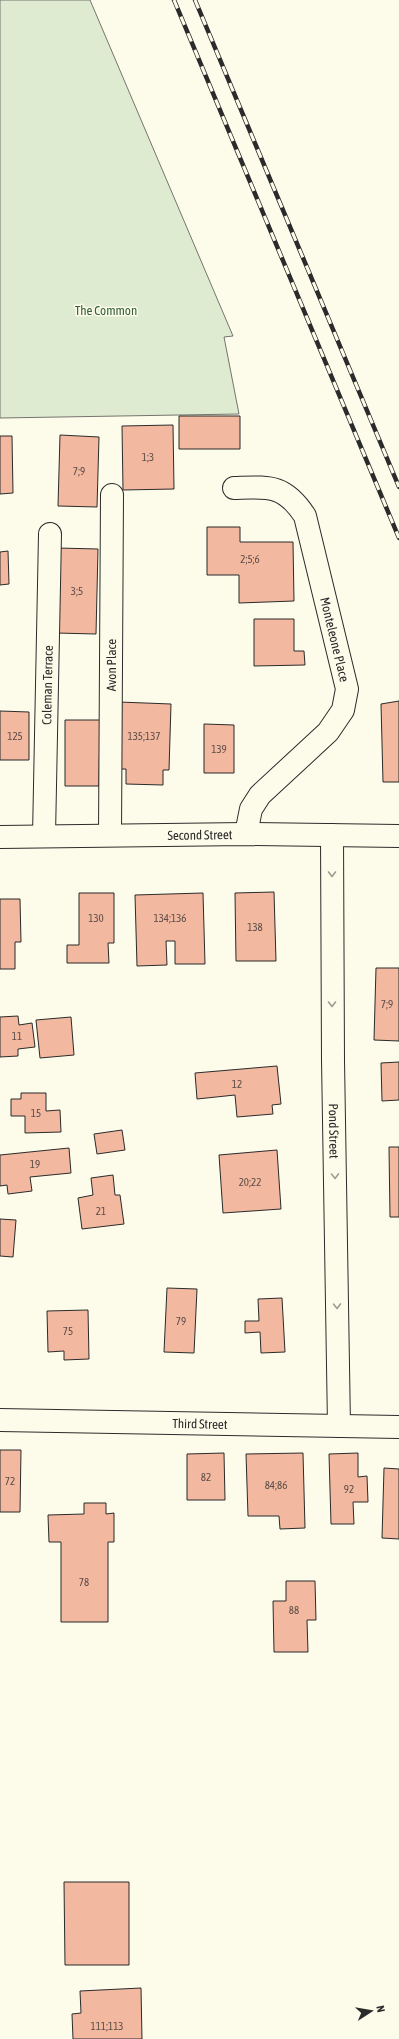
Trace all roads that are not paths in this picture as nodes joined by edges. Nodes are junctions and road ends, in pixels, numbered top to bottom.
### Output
1 (234, 488) dead end
2 (112, 495) dead end
3 (50, 534) dead end
4 (246, 834) junction
5 (110, 835) junction
6 (332, 835) junction
7 (44, 836) junction
8 (399, 836) edge
9 (0, 837) edge
10 (0, 1420) edge
11 (340, 1426) junction
12 (399, 1427) edge

1 - 4 street, Monteleone Place
2 - 5 street, Avon Place
3 - 7 street, Coleman Terrace
4 - 5 street, Second Street
4 - 6 street, Second Street
5 - 7 street, Second Street
6 - 8 street, Second Street
6 -> 11 street, Pond Street
7 - 9 street, Second Street
10 - 11 street, Third Street
11 - 12 street, Third Street

